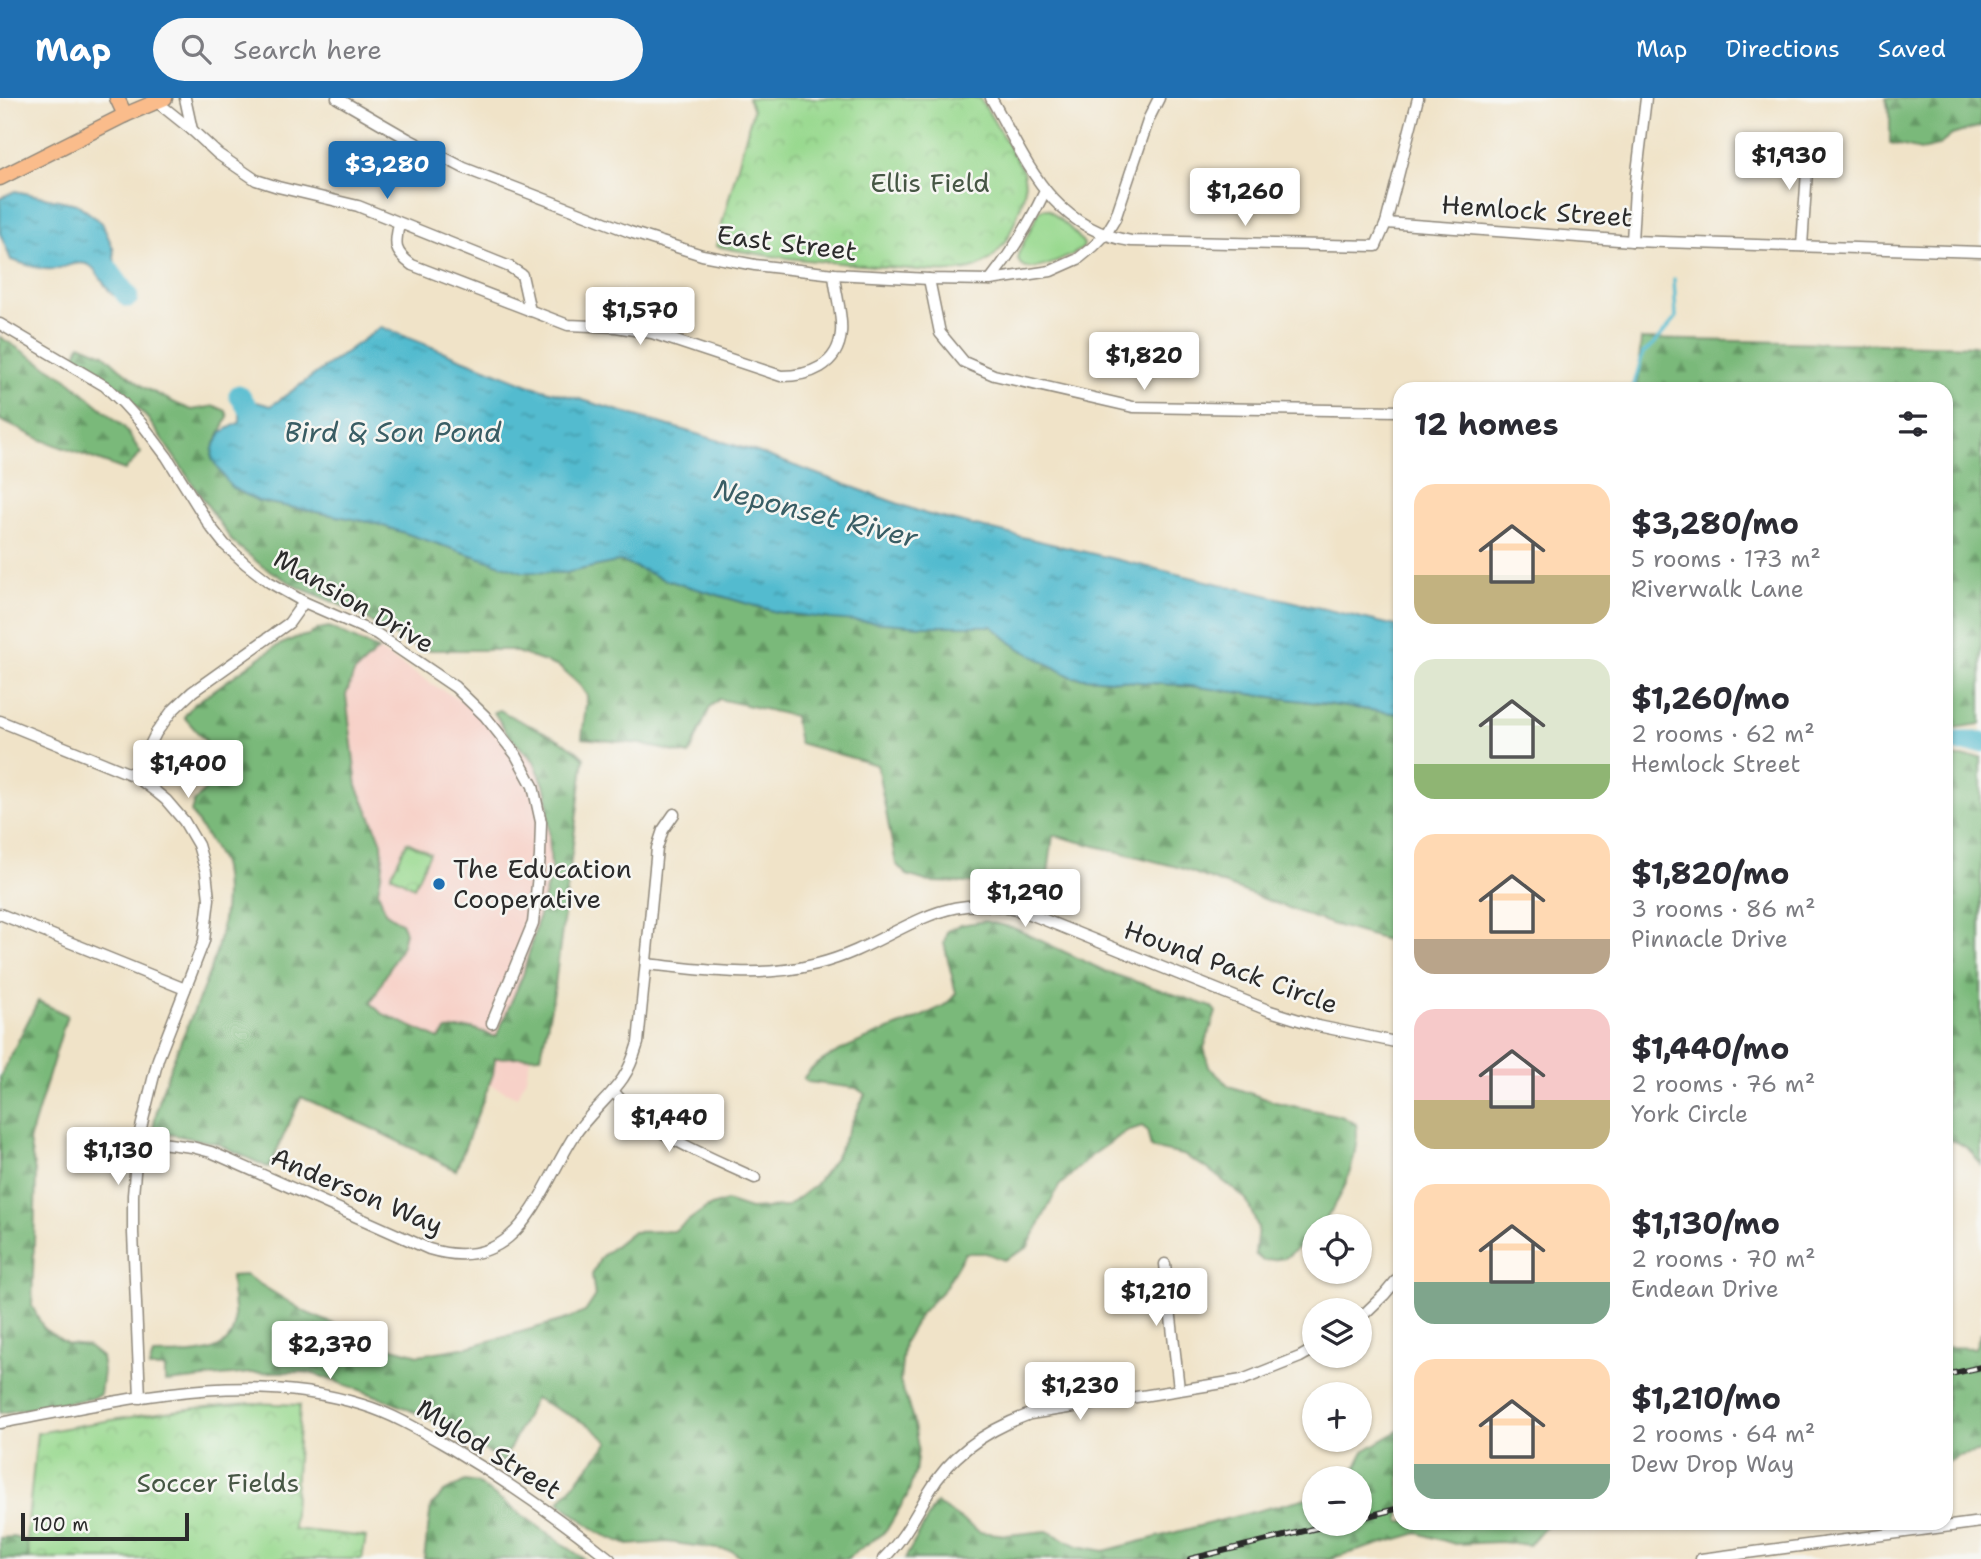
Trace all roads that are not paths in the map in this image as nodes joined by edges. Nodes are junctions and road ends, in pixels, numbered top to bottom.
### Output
1 (117, 98) edge
2 (185, 98) edge
3 (337, 98) edge
4 (991, 98) edge
5 (1158, 98) edge
6 (1418, 98) edge
7 (1646, 98) edge
8 (161, 100) edge
9 (125, 115) junction
10 (192, 130) junction
11 (1815, 146) dead end
12 (0, 178) edge
13 (1045, 191) junction
14 (399, 223) junction
15 (1386, 223) junction
16 (1106, 234) junction
17 (1632, 242) junction
18 (1802, 246) junction
19 (1981, 251) edge
20 (834, 274) junction
21 (929, 279) junction
22 (990, 280) junction
23 (530, 311) junction
24 (0, 324) edge
25 (1393, 411) edge
26 (304, 602) junction
27 (0, 721) edge
28 (135, 776) junction
29 (674, 814) dead end
30 (0, 914) edge
31 (646, 964) junction
32 (185, 989) junction
33 (492, 1023) dead end
34 (1393, 1042) edge
35 (613, 1091) junction
36 (138, 1140) junction
37 (755, 1178) dead end
38 (1165, 1264) dead end
39 (1393, 1284) edge
40 (1372, 1306) edge
41 (1302, 1355) edge
42 (1179, 1389) junction
43 (140, 1398) junction
44 (0, 1423) edge
45 (1977, 1523) edge
46 (1953, 1526) edge
47 (1923, 1530) edge
48 (1981, 1534) edge
49 (610, 1559) edge
50 (883, 1559) edge
51 (1701, 1559) edge

1 - 9 main road
2 - 10 street
3 - 20 street, East Street
4 - 13 street
5 - 16 street, East Street
6 - 15 street
7 - 17 street
8 - 9 main road
8 - 10 street
9 - 12 main road
10 - 14 street
11 - 18 street
13 - 16 street
13 - 22 street
14 - 23 street
14 - 23 street
15 - 16 street
15 - 17 street, Hemlock Street
16 - 22 street, East Street
17 - 18 street, Hemlock Street
18 - 19 street, Hemlock Street
20 - 21 street, East Street
20 - 23 street
21 - 22 street, East Street
21 - 25 street
24 - 26 street, Mansion Drive
26 - 28 street
26 - 33 street, Mansion Drive
27 - 28 street
28 - 32 street
29 - 31 street, Anderson Way
30 - 32 street
31 - 34 street, Hound Pack Circle
31 - 35 street, Anderson Way
32 - 36 street
35 - 36 street, Anderson Way
35 - 37 street
36 - 43 street
38 - 42 street
39 - 40 street
41 - 42 street
42 - 50 street
43 - 44 street, Mylod Street
43 - 49 street, Mylod Street
45 - 46 street
45 - 48 street
47 - 51 street

